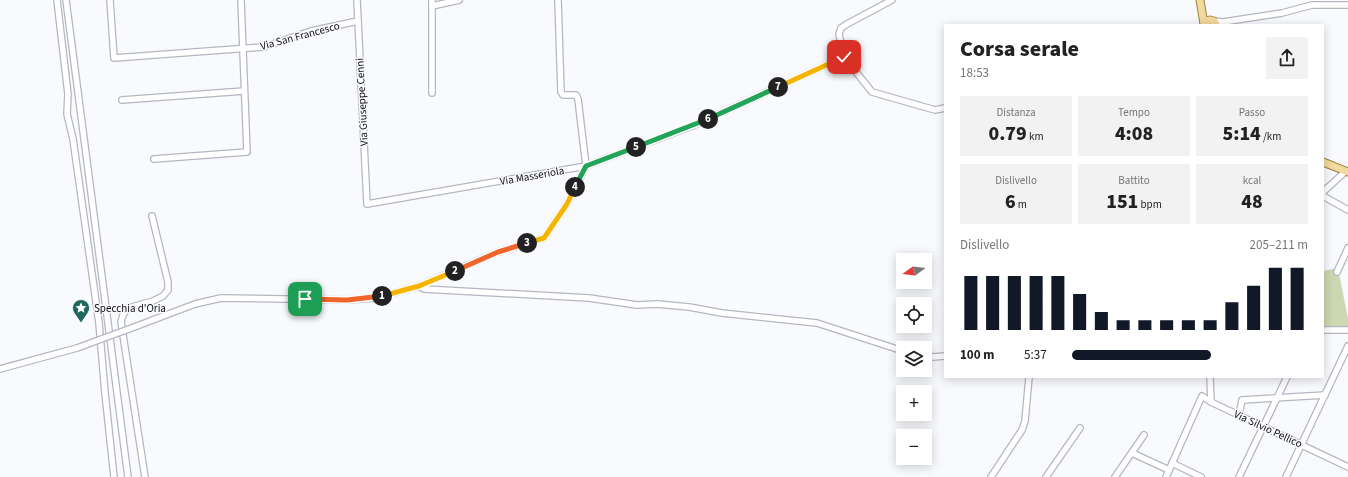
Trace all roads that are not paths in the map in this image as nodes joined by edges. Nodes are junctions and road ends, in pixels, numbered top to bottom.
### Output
1 (57, 0) edge
2 (66, 0) edge
3 (110, 0) edge
4 (241, 0) edge
5 (357, 0) edge
6 (459, 0) edge
7 (558, 0) edge
8 (892, 0) edge
9 (1322, 0) edge
10 (432, 3) edge
11 (1200, 4) edge
12 (1312, 5) junction
13 (1348, 5) edge
14 (358, 21) junction
15 (1213, 23) edge
16 (242, 49) junction
17 (844, 57) junction
18 (244, 91) junction
19 (432, 93) dead end
20 (122, 100) dead end
21 (944, 108) edge
22 (154, 159) dead end
23 (1324, 162) edge
24 (586, 166) junction
25 (1347, 171) edge
26 (1324, 191) edge
27 (1324, 197) edge
28 (367, 204) joint
29 (1348, 210) edge
30 (152, 216) dead end
31 (1348, 248) edge
32 (1337, 272) dead end
33 (419, 286) junction
34 (1324, 330) edge
35 (1348, 330) edge
36 (1348, 346) edge
37 (896, 349) edge
38 (944, 356) edge
39 (932, 357) edge
40 (0, 369) edge
41 (1029, 378) edge
42 (1210, 378) edge
43 (1286, 378) edge
44 (1325, 395) junction
45 (1277, 397) junction
46 (1211, 402) junction
47 (1239, 415) junction
48 (1263, 427) junction
49 (1080, 428) dead end
50 (1144, 435) dead end
51 (1301, 445) junction
52 (1132, 453) junction
53 (1172, 463) junction
54 (1348, 467) edge
55 (1169, 470) junction
56 (1191, 475) edge
57 (114, 477) edge
58 (128, 477) edge
59 (144, 477) edge
60 (991, 477) edge
61 (1046, 477) edge
62 (1115, 477) edge
63 (1166, 477) edge
64 (1201, 477) edge
65 (1239, 477) edge
66 (1286, 477) edge

1 - 57 street
2 - 58 street
3 - 16 street, Via San Francesco
4 - 16 street
5 - 14 street, Via Giuseppe Cenni
6 - 10 street
7 - 24 street
8 - 17 street
9 - 12 street
10 - 19 street
11 - 15 main road
12 - 13 street
12 - 15 street
14 - 16 street, Via San Francesco
14 - 28 street, Via Giuseppe Cenni
16 - 18 street
17 - 21 street
17 - 24 street, Via Masseriola
18 - 20 street
18 - 22 street
23 - 25 main road
24 - 28 street, Via Masseriola
24 - 33 street
25 - 26 street
27 - 29 street
30 - 59 street
31 - 32 street
33 - 37 street
33 - 40 street, bridge
34 - 35 street
36 - 44 street
38 - 39 street
41 - 60 street
42 - 46 street
43 - 45 street
44 - 45 street
44 - 51 street
45 - 47 street
45 - 48 street
46 - 47 street, Via Silvio Pellico
46 - 53 street
47 - 48 street, Via Silvio Pellico
48 - 51 street, Via Silvio Pellico
48 - 65 street
49 - 61 street
50 - 52 street
51 - 54 street, Via Silvio Pellico
51 - 66 street
52 - 55 street
52 - 62 street
53 - 55 street
53 - 56 street
55 - 63 street
56 - 64 street

